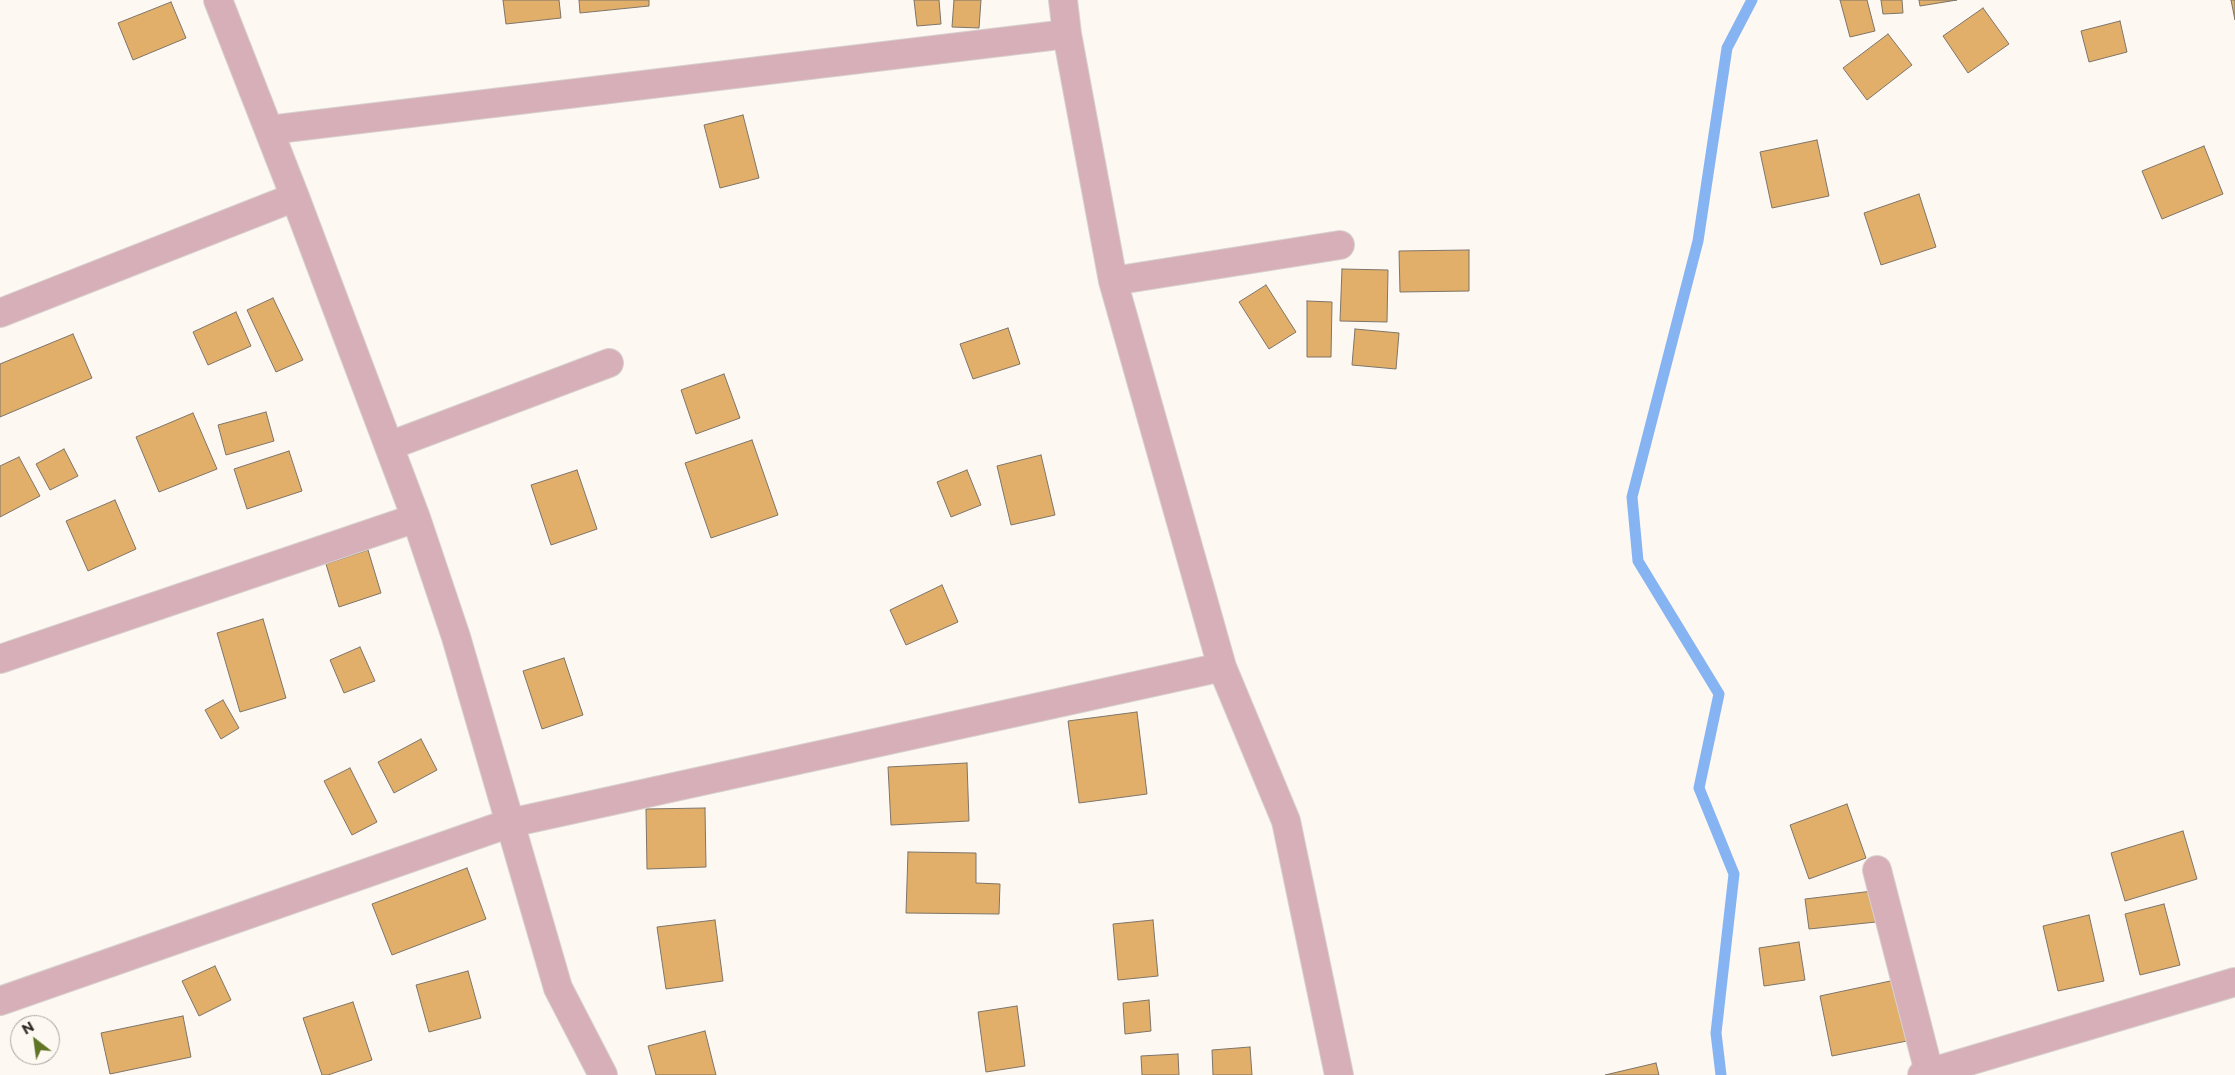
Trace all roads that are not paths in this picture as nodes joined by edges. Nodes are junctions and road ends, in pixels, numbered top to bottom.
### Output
1 (218, 0) edge
2 (1063, 0) edge
3 (1066, 34) junction
4 (269, 130) junction
5 (295, 197) junction
6 (1340, 245) dead end
7 (1113, 281) junction
8 (0, 313) edge
9 (609, 363) dead end
10 (389, 446) junction
11 (416, 518) junction
12 (0, 659) edge
13 (1222, 667) junction
14 (510, 823) junction
15 (1877, 870) dead end
16 (2235, 982) edge
17 (0, 1001) edge
18 (1926, 1073) edge
19 (603, 1075) edge
20 (1340, 1075) edge

1 - 4 street
2 - 3 street
3 - 4 street
3 - 7 street
4 - 5 street
5 - 8 street
5 - 10 street
6 - 7 street
7 - 13 street
9 - 10 street
10 - 11 street
11 - 12 street
11 - 14 street
13 - 14 street
13 - 20 street
14 - 17 street
14 - 19 street
15 - 18 street
16 - 18 street

